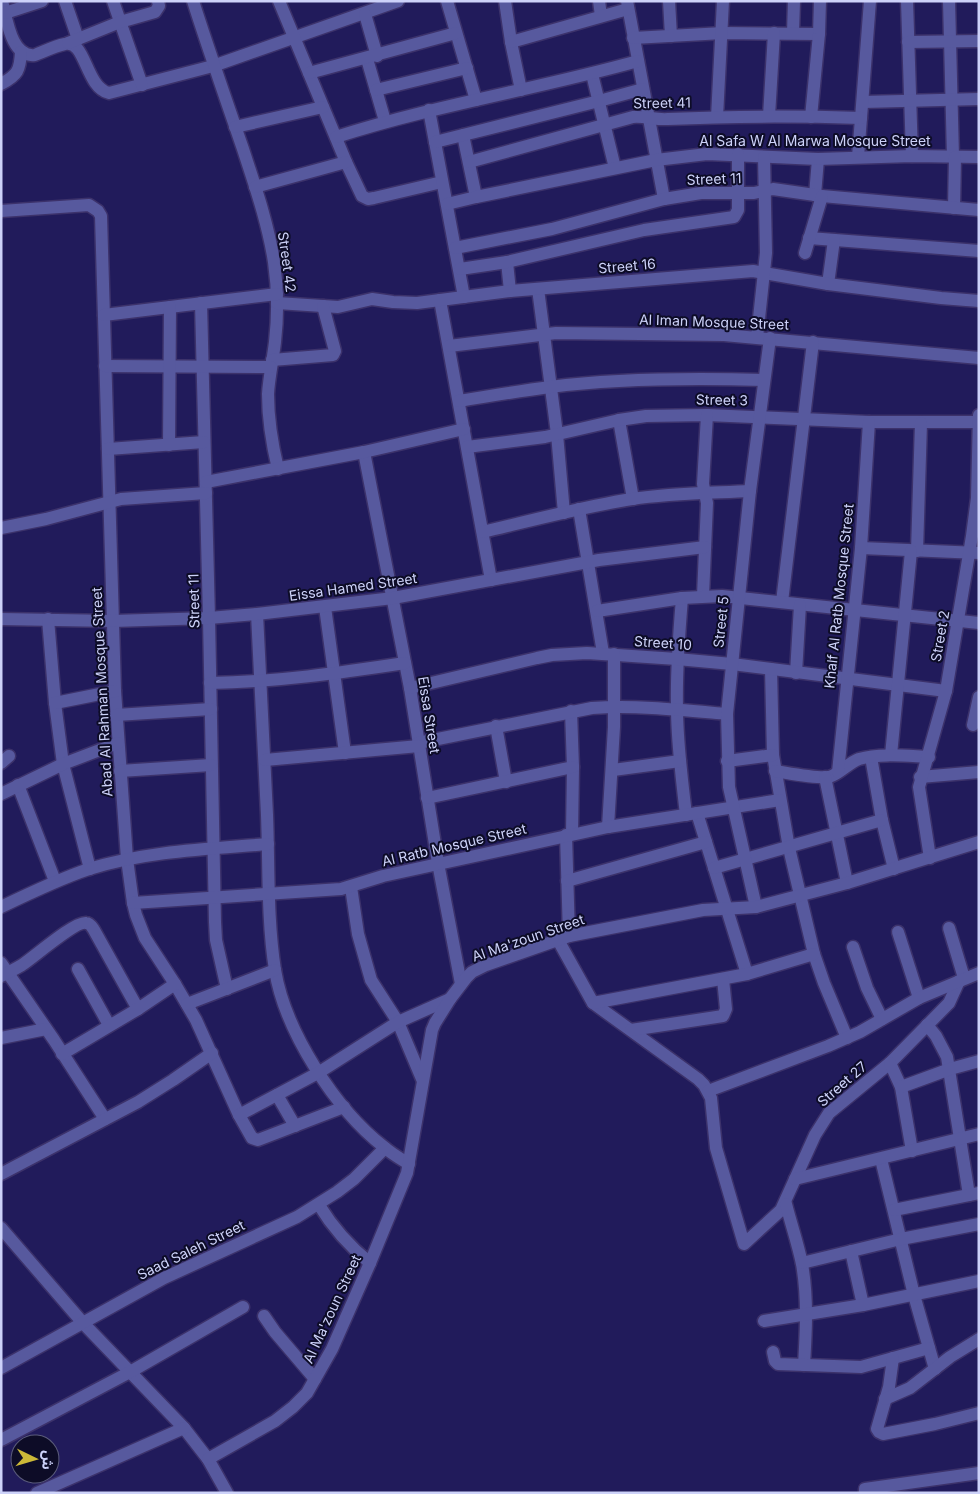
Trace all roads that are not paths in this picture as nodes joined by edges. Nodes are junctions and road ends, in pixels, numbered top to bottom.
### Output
1 (42, 1) edge
2 (65, 1) edge
3 (113, 1) edge
4 (158, 1) edge
5 (193, 1) edge
6 (279, 1) edge
7 (398, 1) edge
8 (447, 1) edge
9 (505, 1) edge
10 (599, 1) edge
11 (669, 1) edge
12 (723, 1) edge
13 (794, 1) edge
14 (820, 1) edge
15 (870, 1) edge
16 (907, 1) edge
17 (949, 1) edge
18 (628, 5) edge
19 (4, 7) edge
20 (365, 14) junction
21 (601, 16) junction
22 (120, 22) junction
23 (723, 33) junction
24 (774, 33) junction
25 (793, 33) junction
26 (456, 34) junction
27 (819, 34) junction
28 (671, 36) junction
29 (294, 38) junction
30 (634, 38) junction
31 (73, 41) junction
32 (949, 41) junction
33 (979, 41) edge
34 (511, 42) junction
35 (908, 42) junction
36 (21, 52) junction
37 (372, 57) junction
38 (638, 61) junction
39 (213, 66) junction
40 (467, 68) junction
41 (309, 73) junction
42 (592, 74) junction
43 (1, 84) edge
44 (142, 85) junction
45 (643, 88) junction
46 (376, 90) junction
47 (521, 90) junction
48 (950, 99) junction
49 (979, 99) edge
50 (476, 100) junction
51 (910, 100) junction
52 (599, 101) junction
53 (863, 102) junction
54 (324, 107) junction
55 (429, 110) junction
56 (769, 116) junction
57 (811, 116) junction
58 (648, 117) junction
59 (717, 117) junction
60 (861, 118) junction
61 (385, 121) junction
62 (605, 124) junction
63 (235, 127) junction
64 (464, 135) junction
65 (336, 137) junction
66 (435, 142) junction
67 (738, 154) junction
68 (912, 156) junction
69 (764, 157) junction
70 (858, 157) junction
71 (954, 157) junction
72 (979, 157) edge
73 (818, 158) junction
74 (656, 160) junction
75 (346, 162) junction
76 (469, 162) junction
77 (615, 168) junction
78 (442, 182) junction
79 (255, 187) junction
80 (765, 190) junction
81 (738, 193) junction
82 (818, 196) junction
83 (476, 197) junction
84 (664, 199) junction
85 (447, 204) junction
86 (954, 208) junction
87 (979, 210) edge
88 (1, 211) edge
89 (809, 238) junction
90 (834, 240) junction
91 (455, 248) junction
92 (979, 252) edge
93 (805, 253) dead end
94 (507, 262) junction
95 (460, 269) junction
96 (763, 272) junction
97 (828, 284) junction
98 (538, 289) junction
99 (510, 291) junction
100 (464, 297) junction
101 (278, 298) junction
102 (440, 300) junction
103 (979, 301) edge
104 (201, 303) junction
105 (323, 306) junction
106 (170, 307) junction
107 (104, 315) junction
108 (543, 334) junction
109 (763, 337) junction
110 (813, 342) junction
111 (449, 346) junction
112 (979, 358) edge
113 (272, 364) junction
114 (105, 366) junction
115 (170, 366) junction
116 (202, 366) junction
117 (764, 380) junction
118 (551, 387) junction
119 (459, 401) junction
120 (707, 415) junction
121 (979, 415) edge
122 (760, 416) junction
123 (619, 420) junction
124 (803, 420) junction
125 (869, 422) junction
126 (979, 422) edge
127 (921, 423) junction
128 (464, 430) junction
129 (557, 434) junction
130 (204, 442) junction
131 (169, 445) junction
132 (467, 447) junction
133 (108, 449) junction
134 (364, 452) junction
135 (278, 469) junction
136 (206, 487) junction
137 (750, 491) junction
138 (705, 493) junction
139 (633, 499) junction
140 (109, 502) junction
141 (579, 509) junction
142 (564, 513) junction
143 (1, 528) edge
144 (483, 532) junction
145 (705, 547) junction
146 (860, 548) junction
147 (914, 551) junction
148 (974, 553) edge
149 (588, 562) junction
150 (491, 580) junction
151 (703, 596) junction
152 (739, 597) junction
153 (393, 598) junction
154 (682, 598) junction
155 (782, 602) junction
156 (800, 604) junction
157 (325, 607) junction
158 (597, 611) junction
159 (854, 611) junction
160 (256, 614) junction
161 (906, 616) junction
162 (209, 618) junction
163 (1, 619) edge
164 (48, 619) junction
165 (113, 621) junction
166 (958, 621) junction
167 (979, 623) edge
168 (608, 654) junction
169 (677, 658) junction
170 (405, 663) junction
171 (732, 664) junction
172 (771, 669) junction
173 (796, 673) junction
174 (334, 674) junction
175 (846, 678) junction
176 (260, 682) junction
177 (210, 683) junction
178 (899, 685) junction
179 (410, 688) junction
180 (115, 691) junction
181 (946, 691) junction
182 (979, 697) edge
183 (55, 703) junction
184 (614, 706) junction
185 (211, 708) junction
186 (677, 709) junction
187 (571, 711) junction
188 (726, 714) junction
189 (116, 715) junction
190 (973, 725) dead end
191 (496, 726) junction
192 (118, 742) junction
193 (419, 744) junction
194 (345, 754) junction
195 (773, 755) junction
196 (891, 755) junction
197 (871, 757) junction
198 (928, 757) junction
199 (265, 760) junction
200 (680, 761) junction
201 (727, 761) junction
202 (62, 764) junction
203 (211, 765) junction
204 (573, 767) junction
205 (613, 770) junction
206 (120, 771) junction
207 (775, 771) junction
208 (838, 772) junction
209 (979, 772) edge
210 (825, 777) junction
211 (920, 777) junction
212 (506, 782) junction
213 (18, 785) junction
214 (1, 794) edge
215 (427, 798) junction
216 (780, 800) junction
217 (732, 808) junction
218 (691, 814) junction
219 (882, 820) junction
220 (608, 827) junction
221 (838, 833) junction
222 (569, 835) junction
223 (706, 842) junction
224 (979, 842) edge
225 (268, 844) junction
226 (213, 848) junction
227 (789, 848) junction
228 (930, 858) junction
229 (127, 860) junction
230 (745, 860) junction
231 (438, 863) junction
232 (714, 868) junction
233 (90, 869) junction
234 (894, 869) junction
235 (55, 881) junction
236 (568, 881) junction
237 (847, 883) junction
238 (351, 887) junction
239 (270, 894) junction
240 (799, 896) junction
241 (214, 898) junction
242 (133, 903) junction
243 (1, 907) edge
244 (756, 907) junction
245 (727, 909) junction
246 (948, 928) dead end
247 (898, 932) dead end
248 (564, 938) junction
249 (854, 947) dead end
250 (814, 954) junction
251 (78, 969) dead end
252 (275, 970) junction
253 (4, 971) edge
254 (979, 973) edge
255 (747, 974) junction
256 (723, 979) junction
257 (961, 980) junction
258 (175, 984) junction
259 (461, 984) junction
260 (227, 988) junction
261 (919, 998) junction
262 (450, 999) junction
263 (594, 1003) junction
264 (187, 1004) junction
265 (138, 1009) junction
266 (882, 1019) junction
267 (398, 1022) junction
268 (109, 1025) junction
269 (927, 1025) junction
270 (46, 1029) junction
271 (631, 1030) junction
272 (1, 1038) edge
273 (847, 1038) junction
274 (212, 1053) junction
275 (62, 1054) junction
276 (979, 1061) edge
277 (890, 1063) junction
278 (950, 1069) junction
279 (318, 1073) junction
280 (422, 1080) junction
281 (901, 1087) junction
282 (708, 1091) junction
283 (277, 1095) junction
284 (344, 1107) junction
285 (239, 1115) junction
286 (105, 1119) junction
287 (295, 1126) junction
288 (979, 1134) edge
289 (960, 1139) junction
290 (385, 1148) junction
291 (912, 1151) junction
292 (881, 1159) junction
293 (410, 1164) junction
294 (1, 1174) edge
295 (795, 1178) junction
296 (974, 1194) edge
297 (786, 1204) junction
298 (319, 1205) junction
299 (894, 1210) junction
300 (979, 1224) edge
301 (4, 1235) edge
302 (901, 1239) junction
303 (851, 1251) junction
304 (370, 1263) junction
305 (802, 1263) junction
306 (979, 1281) edge
307 (914, 1294) junction
308 (863, 1305) junction
309 (243, 1307) dead end
310 (806, 1315) junction
311 (264, 1316) dead end
312 (764, 1321) dead end
313 (83, 1323) junction
314 (979, 1339) edge
315 (929, 1348) junction
316 (773, 1352) dead end
317 (893, 1358) junction
318 (804, 1365) junction
319 (1, 1368) edge
320 (935, 1369) junction
321 (130, 1372) junction
322 (315, 1379) junction
323 (885, 1399) junction
324 (979, 1412) edge
325 (184, 1428) junction
326 (1, 1440) edge
327 (208, 1459) junction
328 (979, 1472) edge
329 (37, 1493) edge
330 (227, 1493) edge
331 (865, 1493) edge

1 - 19 street
2 - 31 street
3 - 22 street
4 - 22 street
5 - 39 street, Street 42
6 - 29 street
7 - 20 street
8 - 26 street
9 - 34 street
10 - 21 street
11 - 28 street
12 - 23 street
13 - 25 street
14 - 27 street
15 - 53 street
16 - 35 street
17 - 32 street
18 - 21 street
18 - 30 street
19 - 36 street
20 - 29 street
20 - 37 street
21 - 34 street
22 - 31 street
22 - 44 street
23 - 24 street
23 - 28 street
23 - 59 street
24 - 25 street
24 - 56 street
25 - 27 street
26 - 37 street
26 - 40 street
27 - 57 street
28 - 30 street
29 - 39 street
29 - 41 street
30 - 38 street
31 - 36 street
31 - 44 street
32 - 33 street
32 - 35 street
32 - 48 street
34 - 47 street
35 - 51 street
36 - 43 street
37 - 41 street
37 - 46 street
38 - 42 street
38 - 45 street
39 - 44 street
39 - 63 street, Street 42
40 - 46 street
40 - 50 street
41 - 54 street
42 - 47 street
42 - 52 street
45 - 52 street
45 - 58 street
46 - 61 street
47 - 50 street
48 - 49 street
48 - 51 street
48 - 71 street
50 - 55 street
51 - 53 street
51 - 68 street
52 - 62 street
52 - 64 street
53 - 60 street
54 - 63 street
54 - 65 street
55 - 61 street
55 - 66 street
56 - 57 street, Street 41
56 - 59 street, Street 41
57 - 60 street, Street 41
58 - 59 street, Street 41
58 - 62 street, Street 41
58 - 74 street
60 - 70 street
61 - 65 street
62 - 76 street, Street 41
62 - 77 street
63 - 79 street, Street 42
64 - 66 street
64 - 76 street
65 - 75 street
66 - 78 street
67 - 69 street, Al Safa W Al Marwa Mosque Street
67 - 74 street, Al Safa W Al Marwa Mosque Street
67 - 81 street
68 - 70 street, Al Safa W Al Marwa Mosque Street
68 - 71 street, Al Safa W Al Marwa Mosque Street
69 - 73 street, Al Safa W Al Marwa Mosque Street
69 - 80 street, Street 5
70 - 73 street, Al Safa W Al Marwa Mosque Street
71 - 72 street, Al Safa W Al Marwa Mosque Street
71 - 86 street
73 - 82 street
74 - 77 street, Al Safa W Al Marwa Mosque Street
74 - 84 street
75 - 78 street
75 - 79 street
76 - 83 street
77 - 83 street, Al Safa W Al Marwa Mosque Street
78 - 85 street
79 - 101 street, Street 42
80 - 81 street, Street 11
80 - 82 street, Street 11
80 - 96 street, Street 5
81 - 84 street, Street 11
81 - 94 street
82 - 86 street, Street 11
82 - 89 street
83 - 85 street, Al Safa W Al Marwa Mosque Street
84 - 91 street, Street 11
85 - 91 street
86 - 87 street, Street 11
88 - 107 street, Abad Al Rahman Mosque Street
89 - 90 street
89 - 93 street
90 - 92 street
90 - 97 street
91 - 95 street
94 - 95 street
94 - 99 street
95 - 100 street
96 - 97 street, Street 16
96 - 98 street, Street 16
96 - 109 street, Street 5
97 - 103 street, Street 16
98 - 99 street, Street 16
98 - 108 street
99 - 100 street, Street 16
100 - 102 street, Street 16
101 - 104 street, Street 16
101 - 105 street, Street 16
101 - 113 street, Street 42
102 - 105 street, Street 16
102 - 111 street
104 - 106 street, Street 16
104 - 116 street, Street 11
105 - 113 street
106 - 107 street, Street 16
106 - 115 street
107 - 114 street, Abad Al Rahman Mosque Street
108 - 109 street, Al Iman Mosque Street
108 - 111 street, Al Iman Mosque Street
108 - 118 street
109 - 110 street, Al Iman Mosque Street
109 - 117 street, Street 5
110 - 112 street, Al Iman Mosque Street
110 - 124 street
111 - 119 street
113 - 116 street
113 - 135 street, Street 42
114 - 115 street
114 - 133 street, Abad Al Rahman Mosque Street
115 - 116 street
115 - 131 street
116 - 130 street, Street 11
117 - 118 street
117 - 122 street, Street 5
118 - 119 street
118 - 129 street
119 - 128 street
120 - 122 street, Street 3
120 - 123 street, Street 3
120 - 138 street
121 - 126 street, Street 2
122 - 124 street, Street 3
122 - 137 street, Street 5
123 - 129 street, Street 3
123 - 139 street
124 - 125 street, Street 3
124 - 155 street
125 - 127 street, Street 3
125 - 146 street, Khalf Al Ratb Mosque Street
126 - 127 street, Street 3
126 - 148 street, Street 2
127 - 147 street
128 - 132 street
128 - 134 street
129 - 132 street, Street 3
129 - 142 street
130 - 131 street
130 - 136 street, Street 11
131 - 133 street
132 - 144 street
133 - 140 street, Abad Al Rahman Mosque Street
134 - 135 street
134 - 153 street, Eissa Street
135 - 136 street
136 - 140 street
136 - 162 street, Street 11
137 - 138 street
137 - 152 street, Street 5
138 - 139 street
138 - 145 street
139 - 141 street
140 - 143 street
140 - 165 street, Abad Al Rahman Mosque Street
141 - 142 street
141 - 149 street
142 - 144 street
144 - 150 street
145 - 149 street, Eissa Hamed Street
145 - 151 street
146 - 147 street
146 - 159 street, Khalf Al Ratb Mosque Street
147 - 148 street
147 - 161 street
148 - 166 street, Street 2
149 - 150 street, Eissa Hamed Street
149 - 158 street
150 - 153 street, Eissa Hamed Street
151 - 152 street
151 - 154 street
152 - 155 street
152 - 171 street, Street 5
153 - 157 street, Eissa Hamed Street
153 - 170 street, Eissa Street
154 - 158 street
154 - 169 street
155 - 156 street
156 - 159 street
156 - 173 street
157 - 160 street, Eissa Hamed Street
157 - 174 street
158 - 168 street
159 - 161 street
159 - 175 street, Khalf Al Ratb Mosque Street
160 - 162 street, Eissa Hamed Street
160 - 176 street
161 - 166 street
161 - 178 street
162 - 165 street, Eissa Hamed Street
162 - 177 street, Street 11
163 - 164 street, Eissa Hamed Street
164 - 165 street, Eissa Hamed Street
164 - 183 street
165 - 180 street, Abad Al Rahman Mosque Street
166 - 167 street
166 - 181 street, Street 2
168 - 169 street, Street 10
168 - 179 street, Street 10
168 - 184 street
169 - 171 street, Street 10
169 - 186 street
170 - 174 street
170 - 179 street, Eissa Street
171 - 172 street, Street 10
171 - 188 street, Street 5
172 - 173 street, Street 10
172 - 195 street
173 - 175 street, Street 10
174 - 176 street
174 - 194 street
175 - 178 street, Street 10
175 - 208 street, Khalf Al Ratb Mosque Street
176 - 177 street
176 - 199 street
177 - 185 street, Street 11
178 - 181 street, Street 10
178 - 196 street
179 - 193 street, Eissa Street
180 - 183 street
180 - 189 street, Abad Al Rahman Mosque Street
181 - 198 street, Street 2
182 - 190 street
183 - 202 street
184 - 186 street
184 - 187 street
184 - 205 street
185 - 189 street
185 - 203 street, Street 11
186 - 188 street
186 - 200 street
187 - 191 street
187 - 204 street
188 - 201 street, Street 5
189 - 192 street, Abad Al Rahman Mosque Street
191 - 193 street
191 - 212 street
192 - 202 street
192 - 206 street, Abad Al Rahman Mosque Street
193 - 194 street
193 - 215 street, Eissa Street
194 - 199 street
195 - 201 street
195 - 207 street
196 - 197 street
196 - 198 street
197 - 208 street
197 - 219 street
198 - 211 street, Street 2
199 - 225 street
200 - 205 street
200 - 218 street
201 - 217 street, Street 5
202 - 213 street
202 - 233 street
203 - 206 street
203 - 226 street, Street 11
204 - 212 street
204 - 222 street
205 - 220 street
206 - 229 street, Abad Al Rahman Mosque Street
207 - 210 street
207 - 216 street
208 - 210 street
209 - 211 street
210 - 221 street
211 - 228 street, Street 2
212 - 215 street
213 - 214 street
213 - 235 street
215 - 231 street, Eissa Street
216 - 217 street, Al Ratb Mosque Street
216 - 227 street
217 - 218 street, Al Ratb Mosque Street
217 - 230 street, Street 5
218 - 220 street, Al Ratb Mosque Street
218 - 223 street
219 - 221 street
219 - 234 street
220 - 222 street, Al Ratb Mosque Street
221 - 227 street
221 - 237 street
222 - 231 street, Al Ratb Mosque Street
222 - 236 street
223 - 232 street
223 - 236 street
224 - 228 street, Al Ma'zoun Street
225 - 226 street
225 - 239 street
226 - 229 street
226 - 241 street, Street 11
227 - 230 street
227 - 240 street
228 - 234 street, Al Ma'zoun Street
229 - 233 street
229 - 242 street, Abad Al Rahman Mosque Street
230 - 232 street
230 - 244 street, Street 5
231 - 238 street, Al Ratb Mosque Street
231 - 259 street, Eissa Street
232 - 245 street
233 - 235 street
234 - 237 street, Al Ma'zoun Street
235 - 243 street
236 - 248 street
237 - 240 street, Al Ma'zoun Street
238 - 239 street, Al Ratb Mosque Street
238 - 267 street
239 - 241 street, Al Ratb Mosque Street
239 - 252 street
240 - 244 street, Al Ma'zoun Street
240 - 250 street
241 - 242 street, Al Ratb Mosque Street
241 - 260 street, Street 11
242 - 258 street, Abad Al Rahman Mosque Street
244 - 245 street, Al Ma'zoun Street
245 - 248 street, Al Ma'zoun Street
245 - 255 street
246 - 257 street
247 - 261 street
248 - 259 street, Al Ma'zoun Street
248 - 263 street
249 - 266 street
250 - 255 street
250 - 273 street
251 - 268 street
252 - 260 street
252 - 279 street
253 - 265 street
253 - 270 street
254 - 257 street
255 - 256 street
256 - 263 street
256 - 271 street
257 - 261 street
257 - 269 street, Street 27
258 - 264 street, Abad Al Rahman Mosque Street
258 - 265 street
259 - 262 street, Al Ma'zoun Street
260 - 264 street
261 - 266 street
262 - 267 street
262 - 280 street, Al Ma'zoun Street
263 - 271 street
264 - 274 street, Abad Al Rahman Mosque Street
265 - 268 street
266 - 273 street
267 - 279 street
267 - 280 street
268 - 275 street
269 - 277 street, Street 27
269 - 278 street
270 - 272 street
270 - 275 street
271 - 282 street
273 - 282 street
274 - 285 street, Abad Al Rahman Mosque Street
274 - 286 street
275 - 286 street
276 - 278 street
277 - 281 street
277 - 295 street, Street 27
278 - 281 street
278 - 289 street
279 - 283 street
279 - 284 street
280 - 293 street, Al Ma'zoun Street
281 - 291 street
282 - 297 street, Street 27
283 - 285 street
283 - 287 street
284 - 287 street
284 - 290 street
285 - 287 street, Abad Al Rahman Mosque Street
286 - 294 street
288 - 289 street
289 - 291 street
289 - 296 street
290 - 293 street
290 - 298 street, Saad Saleh Street
291 - 292 street
292 - 295 street
292 - 299 street
293 - 304 street, Al Ma'zoun Street
295 - 297 street, Street 27
296 - 299 street
297 - 305 street
298 - 304 street
298 - 313 street, Saad Saleh Street
299 - 302 street
300 - 302 street
301 - 313 street
302 - 303 street
302 - 307 street
303 - 305 street
303 - 308 street
304 - 322 street, Al Ma'zoun Street
305 - 310 street
306 - 307 street
307 - 308 street
307 - 315 street
308 - 310 street
309 - 321 street
310 - 312 street
310 - 318 street
311 - 322 street
313 - 319 street, Saad Saleh Street
313 - 321 street
314 - 320 street
315 - 317 street
315 - 320 street
316 - 318 street
317 - 318 street
317 - 323 street
320 - 323 street
321 - 325 street
321 - 326 street
322 - 327 street, Al Ma'zoun Street
323 - 324 street
325 - 327 street
325 - 329 street
327 - 330 street
328 - 331 street

